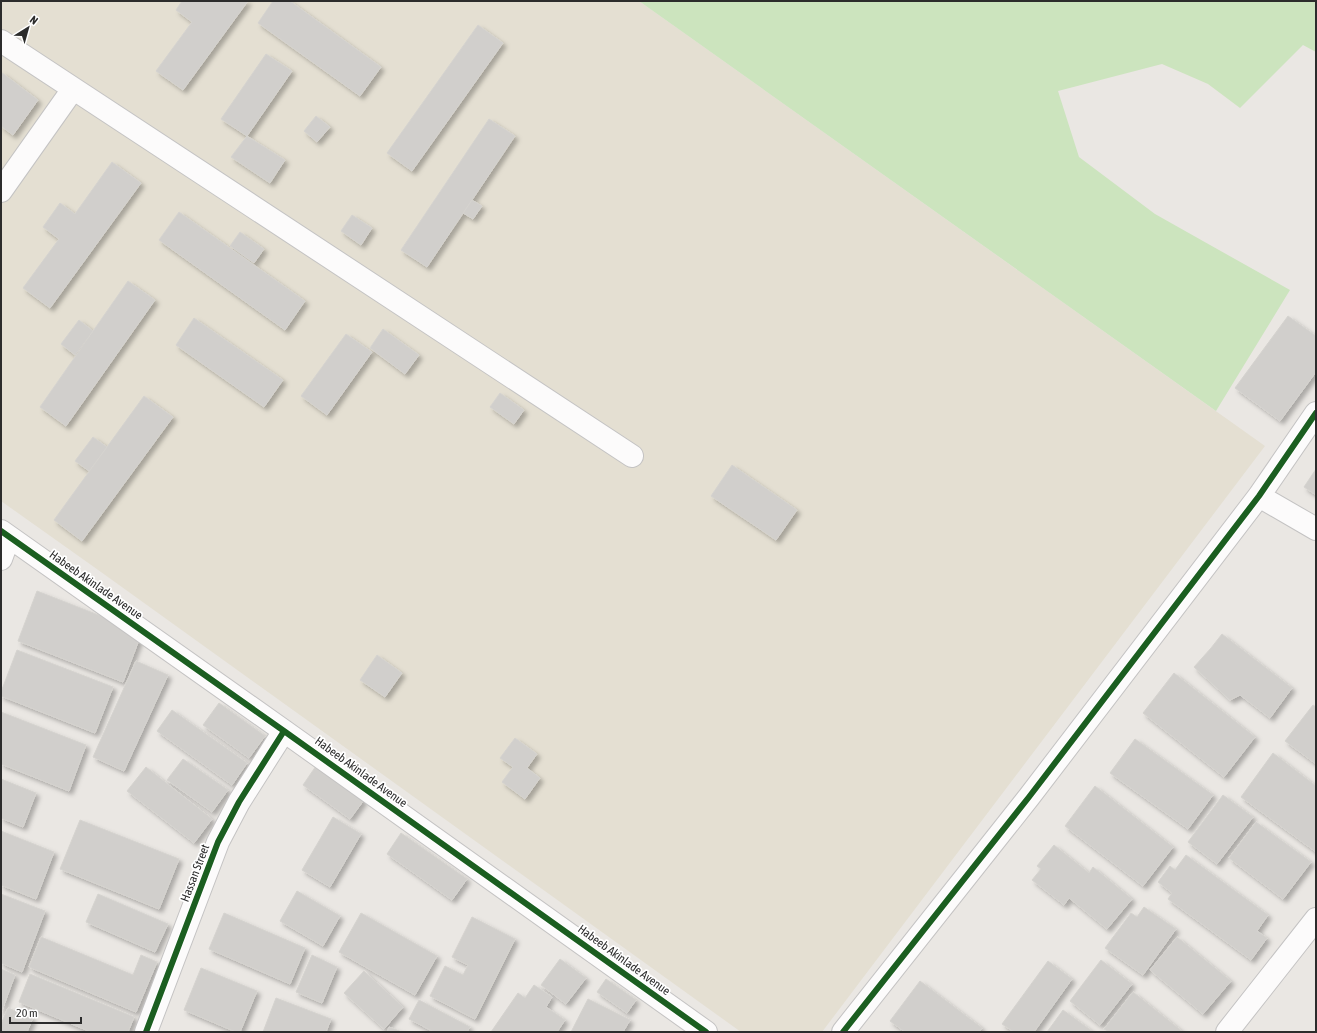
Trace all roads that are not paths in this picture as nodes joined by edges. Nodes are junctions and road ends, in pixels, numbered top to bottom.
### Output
1 (1, 40) edge
2 (73, 89) junction
3 (1, 191) edge
4 (1316, 413) edge
5 (632, 456) dead end
6 (1259, 496) junction
7 (1316, 529) edge
8 (5, 534) edge
9 (1, 559) edge
10 (284, 731) junction
11 (1316, 919) edge
12 (146, 1032) edge
13 (706, 1032) edge
14 (843, 1032) edge
15 (1227, 1032) edge

1 - 2 street
2 - 3 street
2 - 5 street
4 - 6 street
6 - 7 street
6 - 14 street
8 - 9 street
8 - 10 street, Habeeb Akinlade Avenue
10 - 12 street, Hassan Street
10 - 13 street, Habeeb Akinlade Avenue
11 - 15 street

